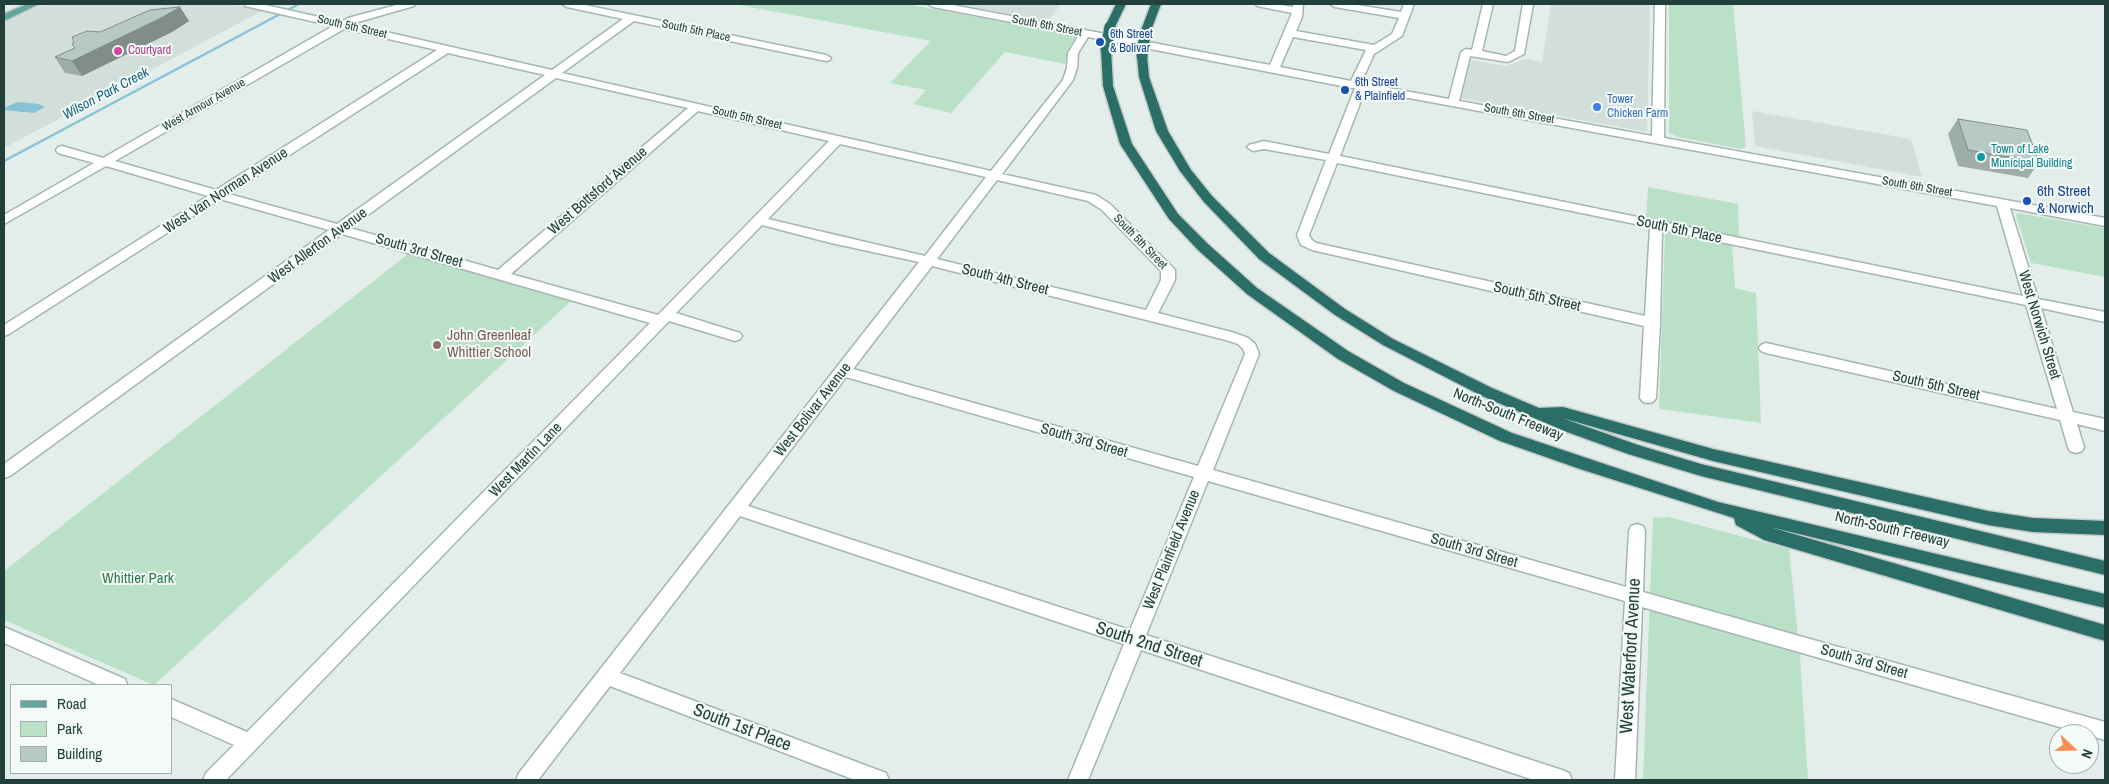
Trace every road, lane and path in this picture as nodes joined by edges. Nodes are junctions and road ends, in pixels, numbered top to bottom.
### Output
1 (13, 4) edge
2 (34, 4) edge
3 (249, 4) edge
4 (410, 4) edge
5 (567, 4) edge
6 (933, 4) edge
7 (1121, 4) edge
8 (1156, 4) edge
9 (1261, 4) edge
10 (1335, 4) edge
11 (1409, 4) edge
12 (1488, 4) edge
13 (1528, 4) edge
14 (1660, 4) edge
15 (1298, 7) edge
16 (4, 8) edge
17 (1404, 16) junction
18 (4, 18) edge
19 (631, 18) junction
20 (343, 25) junction
21 (1085, 33) junction
22 (1290, 33) junction
23 (447, 48) junction
24 (1377, 48) junction
25 (1476, 54) junction
26 (826, 58) dead end
27 (1274, 69) junction
28 (555, 74) junction
29 (1358, 85) junction
30 (1453, 103) junction
31 (696, 107) junction
32 (838, 139) junction
33 (1658, 139) junction
34 (1253, 147) dead end
35 (62, 150) dead end
36 (1332, 158) junction
37 (105, 162) junction
38 (994, 174) junction
39 (220, 194) junction
40 (2002, 203) junction
41 (4, 220) edge
42 (758, 220) junction
43 (2105, 222) edge
44 (1656, 226) junction
45 (342, 229) junction
46 (926, 261) junction
47 (500, 275) junction
48 (2031, 302) junction
49 (1150, 316) junction
50 (2105, 317) edge
51 (663, 318) junction
52 (1653, 323) junction
53 (4, 332) edge
54 (735, 336) dead end
55 (1250, 347) joint
56 (1766, 348) dead end
57 (843, 372) junction
58 (1648, 398) dead end
59 (1540, 413) junction
60 (2066, 416) junction
61 (2105, 425) edge
62 (2076, 447) dead end
63 (4, 472) edge
64 (1203, 475) junction
65 (1718, 508) junction
66 (737, 509) junction
67 (2105, 528) edge
68 (1636, 532) dead end
69 (2105, 568) edge
70 (1634, 597) junction
71 (2105, 601) edge
72 (2105, 633) edge
73 (4, 635) edge
74 (1135, 640) junction
75 (606, 676) junction
76 (116, 684) edge
77 (172, 708) edge
78 (2105, 731) edge
79 (250, 742) junction
80 (213, 780) edge
81 (526, 780) edge
82 (879, 780) edge
83 (1078, 780) edge
84 (1562, 780) edge
85 (1625, 780) edge

1 - 16 main road
2 - 18 main road
3 - 20 street, South 5th Street
4 - 20 street, West Armour Avenue
5 - 19 street, South 5th Place
6 - 21 street, South 6th Street
7 - 65 highway, North-South Freeway, bridge
8 - 59 highway, North-South Freeway, bridge
9 - 15 street
10 - 17 street
11 - 17 street
12 - 25 street
13 - 25 street
14 - 33 street
15 - 22 street
17 - 24 street
19 - 26 street, South 5th Place
19 - 28 street, West Allerton Avenue
20 - 23 street, South 5th Street
20 - 37 street, West Armour Avenue
21 - 27 street, South 6th Street
21 - 38 street, West Bolivar Avenue
22 - 24 street
22 - 27 street
23 - 28 street, South 5th Street
23 - 39 street, West Van Norman Avenue
24 - 29 street
25 - 30 street
27 - 29 street, South 6th Street
28 - 31 street, South 5th Street
28 - 45 street, West Allerton Avenue
29 - 30 street, South 6th Street
29 - 36 street
30 - 33 street, South 6th Street
31 - 32 street, South 5th Street
31 - 47 street, West Bottsford Avenue
32 - 38 street, South 5th Street
32 - 42 street, West Martin Lane
33 - 40 street, South 6th Street
34 - 36 street, South 5th Place
35 - 37 street, South 3rd Street
36 - 44 street, South 5th Place
36 - 52 street, South 5th Street
37 - 39 street, South 3rd Street
37 - 41 street, West Armour Avenue
38 - 46 street, West Bolivar Avenue
38 - 49 street, South 5th Street
39 - 45 street, South 3rd Street
39 - 53 street, West Van Norman Avenue
40 - 43 street, South 6th Street
40 - 48 street, West Norwich Street
42 - 46 street, South 4th Street
42 - 51 street, West Martin Lane
44 - 48 street, South 5th Place
44 - 52 street
45 - 47 street, South 3rd Street
45 - 63 street, West Allerton Avenue
46 - 49 street, South 4th Street
46 - 57 street, West Bolivar Avenue
47 - 51 street, South 3rd Street
48 - 50 street, South 5th Place
48 - 60 street, West Norwich Street
49 - 55 street, South 4th Street
51 - 54 street, South 3rd Street
51 - 79 street, West Martin Lane
52 - 58 street
55 - 64 street, West Plainfield Avenue
56 - 60 street, South 5th Street
57 - 64 street, South 3rd Street
57 - 66 street, West Bolivar Avenue
59 - 67 highway
59 - 69 highway, North-South Freeway
60 - 61 street, South 5th Street
60 - 62 street, West Norwich Street
64 - 70 street, South 3rd Street
64 - 74 street, West Plainfield Avenue
65 - 71 highway, North-South Freeway
65 - 72 highway
66 - 74 street, South 2nd Street
66 - 75 street, West Bolivar Avenue
68 - 70 street, West Waterford Avenue
70 - 78 street, South 3rd Street
70 - 85 street, West Waterford Avenue
73 - 76 street
74 - 83 street, West Plainfield Avenue
74 - 84 street, South 2nd Street
75 - 81 street, West Bolivar Avenue
75 - 82 street, South 1st Place
77 - 79 street
79 - 80 street, West Martin Lane

